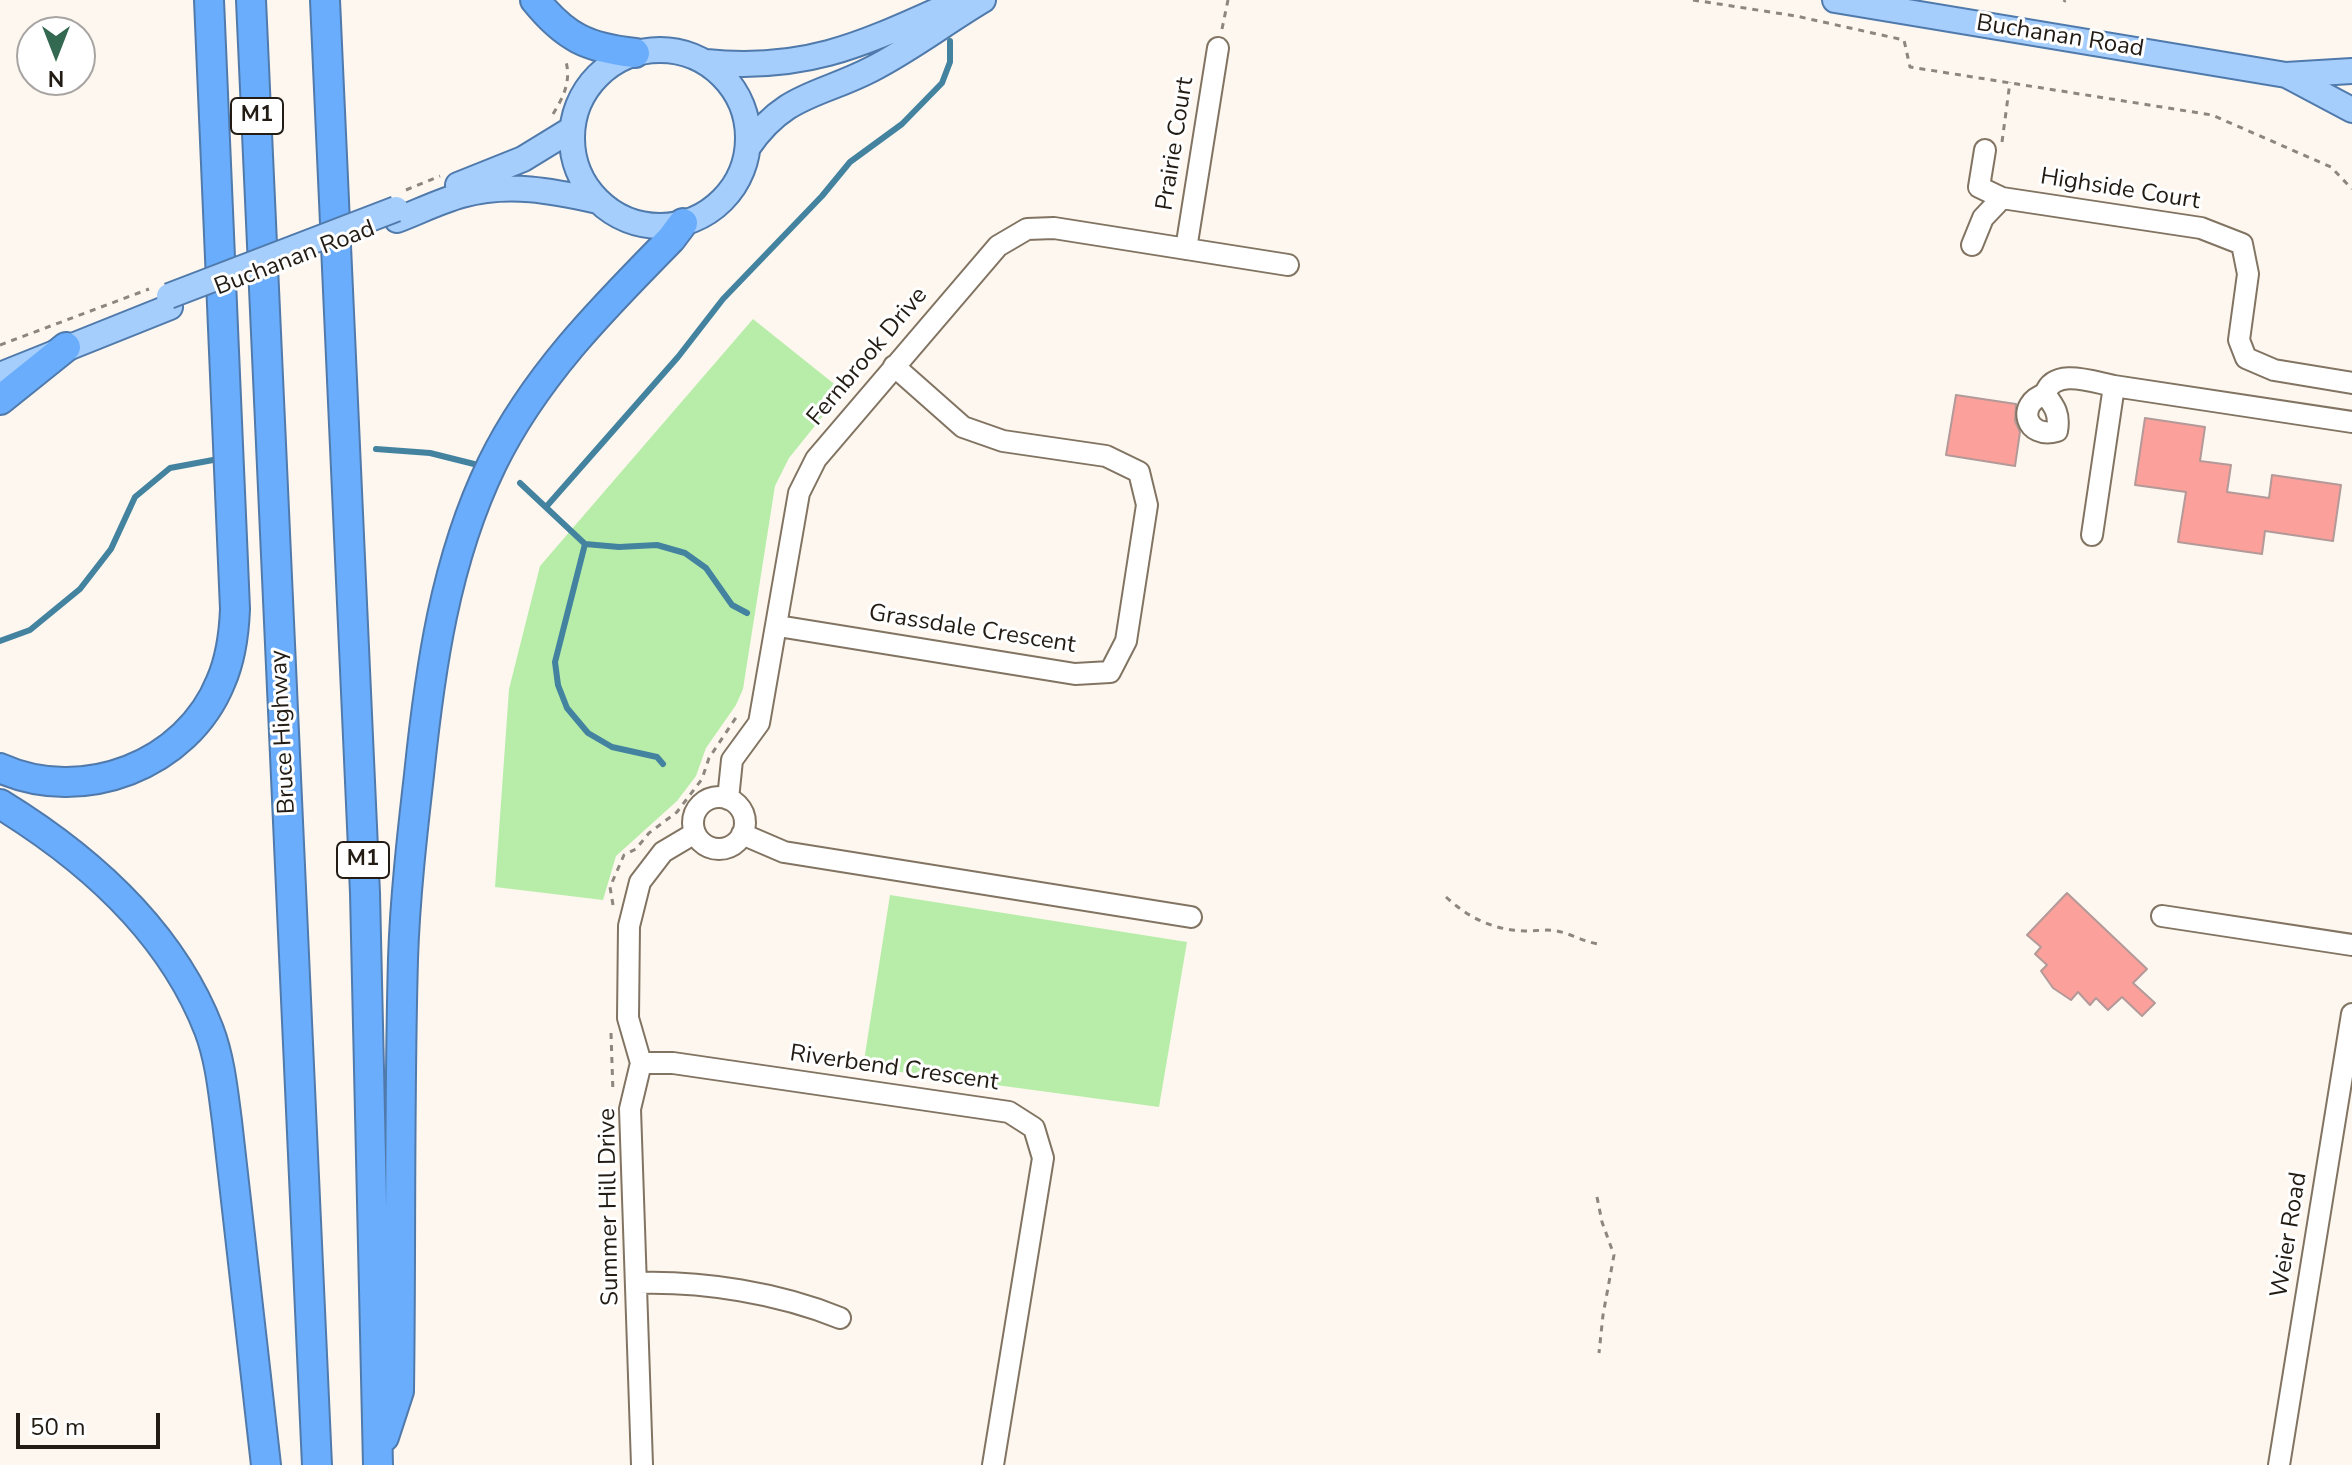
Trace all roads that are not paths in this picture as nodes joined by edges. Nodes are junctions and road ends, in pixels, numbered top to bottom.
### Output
1 (209, 0) edge
2 (251, 0) edge
3 (325, 0) edge
4 (535, 0) edge
5 (962, 0) edge
6 (983, 0) edge
7 (1835, 0) edge
8 (1218, 48) road end
9 (635, 53) junction
10 (706, 62) junction
11 (2352, 71) edge
12 (2286, 75) junction
13 (2352, 110) edge
14 (562, 122) junction
15 (748, 147) junction
16 (1985, 150) dead end
17 (2002, 198) junction
18 (598, 201) junction
19 (396, 208) junction
20 (683, 223) junction
21 (1972, 245) dead end
22 (1186, 249) junction
23 (1288, 265) dead end
24 (165, 297) junction
25 (66, 347) junction
26 (0, 361) edge
27 (894, 366) junction
28 (0, 375) edge
29 (2352, 383) edge
30 (2114, 386) junction
31 (2045, 394) dead end
32 (0, 400) edge
33 (2352, 422) edge
34 (2092, 535) dead end
35 (778, 626) junction
36 (0, 768) edge
37 (728, 799) junction
38 (0, 804) edge
39 (695, 833) junction
40 (742, 834) junction
41 (2162, 916) dead end
42 (1191, 917) dead end
43 (2352, 945) edge
44 (2352, 1014) edge
45 (641, 1063) junction
46 (637, 1283) junction
47 (840, 1318) dead end
48 (378, 1461) edge
49 (266, 1465) edge
50 (317, 1465) edge
51 (642, 1465) edge
52 (993, 1465) edge
53 (2279, 1465) edge

1 - 36 highway
2 - 50 highway, Bruce Highway / M1
3 - 48 highway, M1
4 - 9 highway
5 - 10 main road
6 - 15 main road
7 - 12 main road, Buchanan Road
8 - 22 street, Prairie Court
9 - 10 main road
9 - 14 main road
10 - 15 main road
11 - 12 main road, Buchanan Road
12 - 13 main road, Buchanan Road
14 - 18 main road
14 - 19 main road, Buchanan Road
15 - 20 main road
16 - 17 street
17 - 21 street
17 - 29 street, Highside Court
18 - 19 main road, Buchanan Road
18 - 20 main road
19 - 24 main road, Buchanan Road
20 - 48 highway
22 - 23 street, Fernbrook Drive
22 - 27 street, Fernbrook Drive
24 - 25 main road, Buchanan Road
24 - 26 main road, Buchanan Road
25 - 28 main road, Buchanan Road
25 - 32 highway
27 - 35 street, Fernbrook Drive
27 - 35 street, Grassdale Crescent
30 - 31 street
30 - 33 street
30 - 34 street
35 - 37 street, Fernbrook Drive
37 - 39 street
37 - 40 street
38 - 49 highway
39 - 40 street
39 - 45 street, Summer Hill Drive
40 - 42 street
41 - 43 street
44 - 53 street, Weier Road
45 - 46 street, Summer Hill Drive
45 - 52 street, Riverbend Crescent
46 - 47 street
46 - 51 street, Summer Hill Drive

